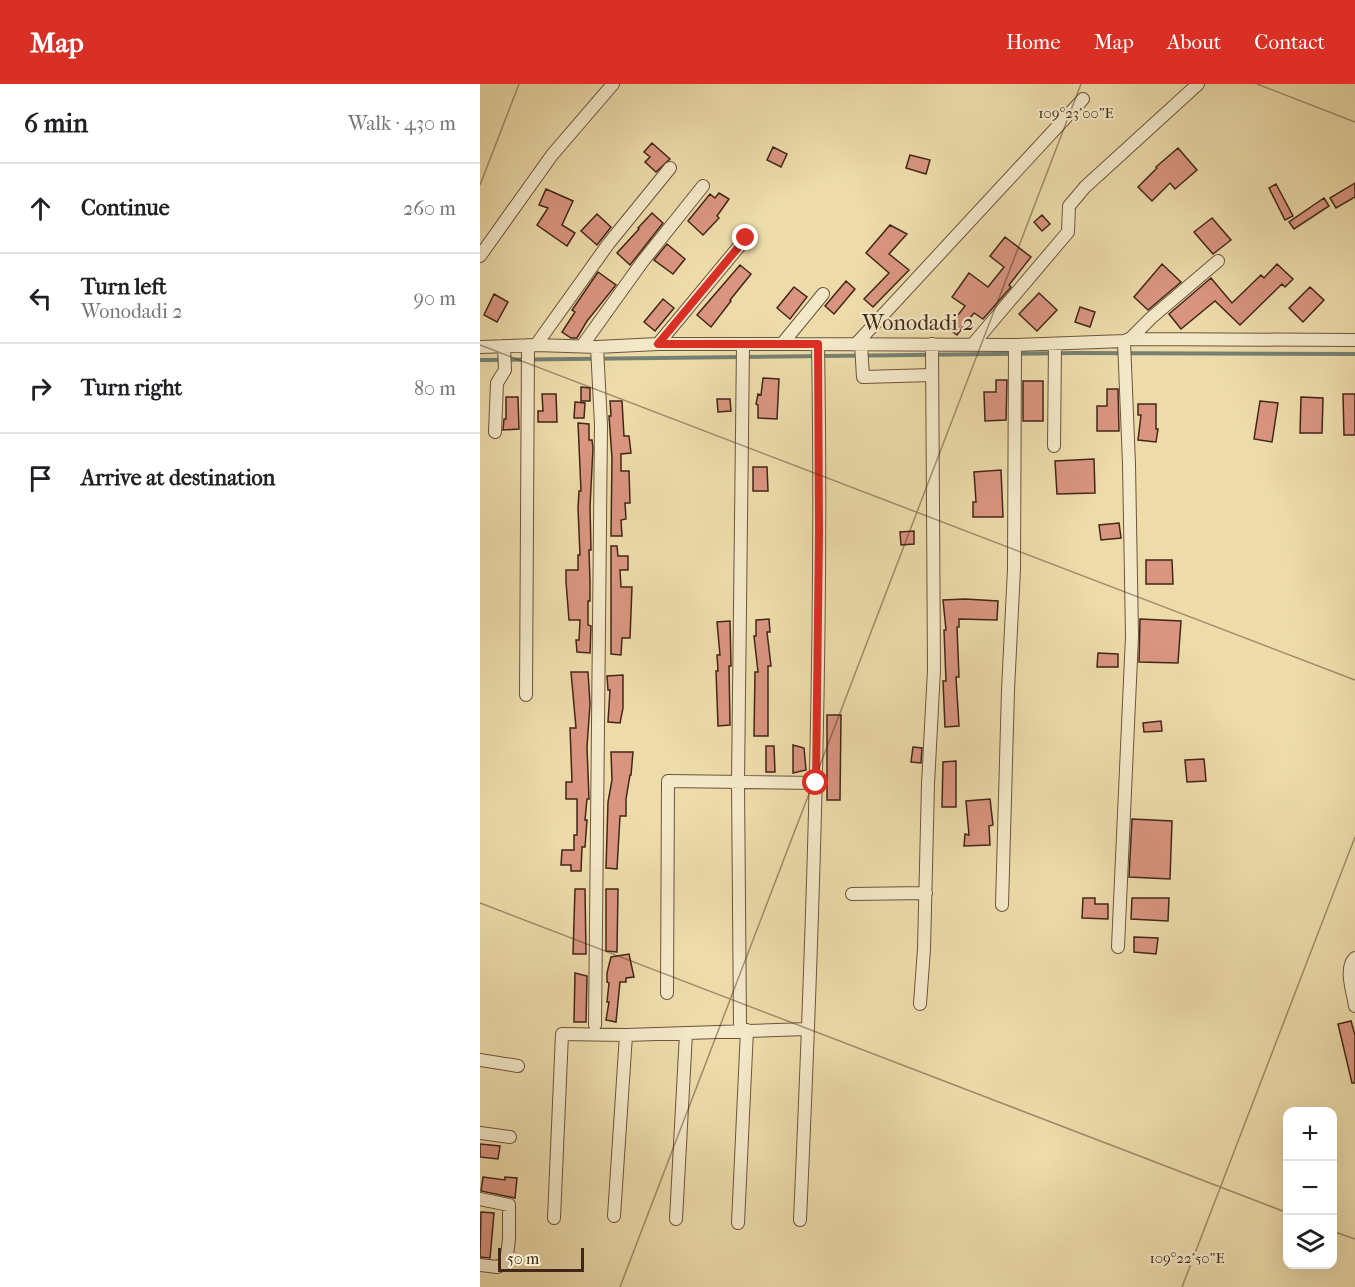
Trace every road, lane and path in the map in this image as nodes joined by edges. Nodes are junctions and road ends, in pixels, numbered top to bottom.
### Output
1 (613, 84) edge
2 (1198, 84) edge
3 (1083, 99) dead end
4 (670, 168) dead end
5 (703, 186) dead end
6 (746, 238) dead end
7 (480, 256) edge
8 (1218, 261) dead end
9 (823, 294) dead end
10 (1355, 340) edge
11 (974, 343) junction
12 (658, 344) junction
13 (782, 344) junction
14 (582, 346) junction
15 (1126, 346) junction
16 (480, 347) edge
17 (860, 350) junction
18 (932, 351) junction
19 (1055, 351) junction
20 (530, 352) junction
21 (818, 352) junction
22 (1014, 352) junction
23 (743, 354) junction
24 (598, 356) junction
25 (504, 358) junction
26 (932, 375) junction
27 (495, 432) dead end
28 (1054, 447) dead end
29 (526, 695) dead end
30 (738, 782) junction
31 (816, 783) junction
32 (926, 893) junction
33 (852, 894) dead end
34 (1002, 905) dead end
35 (1118, 947) dead end
36 (1355, 958) edge
37 (667, 993) dead end
38 (920, 1004) dead end
39 (1355, 1006) edge
40 (595, 1025) dead end
41 (744, 1027) junction
42 (808, 1029) junction
43 (686, 1033) junction
44 (626, 1035) junction
45 (480, 1060) edge
46 (518, 1066) dead end
47 (480, 1132) edge
48 (510, 1137) dead end
49 (480, 1199) edge
50 (614, 1216) dead end
51 (554, 1218) dead end
52 (676, 1219) dead end
53 (800, 1220) dead end
54 (738, 1223) dead end
55 (480, 1264) edge

1 - 7 street
2 - 11 street
3 - 17 street
4 - 20 street
5 - 14 street
6 - 12 street
8 - 15 street
9 - 13 street
10 - 15 street, Wonodadi 2
11 - 18 street, Wonodadi 2
11 - 22 street, Wonodadi 2
12 - 23 street, Wonodadi 2
12 - 24 street, Wonodadi 2
13 - 21 street, Wonodadi 2
13 - 23 street, Wonodadi 2
14 - 20 street, Wonodadi 2
14 - 24 street, Wonodadi 2
15 - 19 street, Wonodadi 2
15 - 35 street
16 - 25 street, Wonodadi 2
17 - 18 street, Wonodadi 2
17 - 21 street, Wonodadi 2
17 - 26 street
18 - 26 street
19 - 22 street, Wonodadi 2
19 - 28 street
20 - 25 street, Wonodadi 2
20 - 29 street
21 - 31 street
22 - 34 street
23 - 30 street
24 - 40 street
25 - 27 street
26 - 32 street
30 - 31 street
30 - 37 street
30 - 41 street
31 - 42 street
32 - 33 street
32 - 38 street
36 - 39 street
41 - 42 street
41 - 43 street
41 - 54 street
42 - 53 street
43 - 44 street
43 - 52 street
44 - 50 street
44 - 51 street
45 - 46 street
47 - 48 street
49 - 55 street

